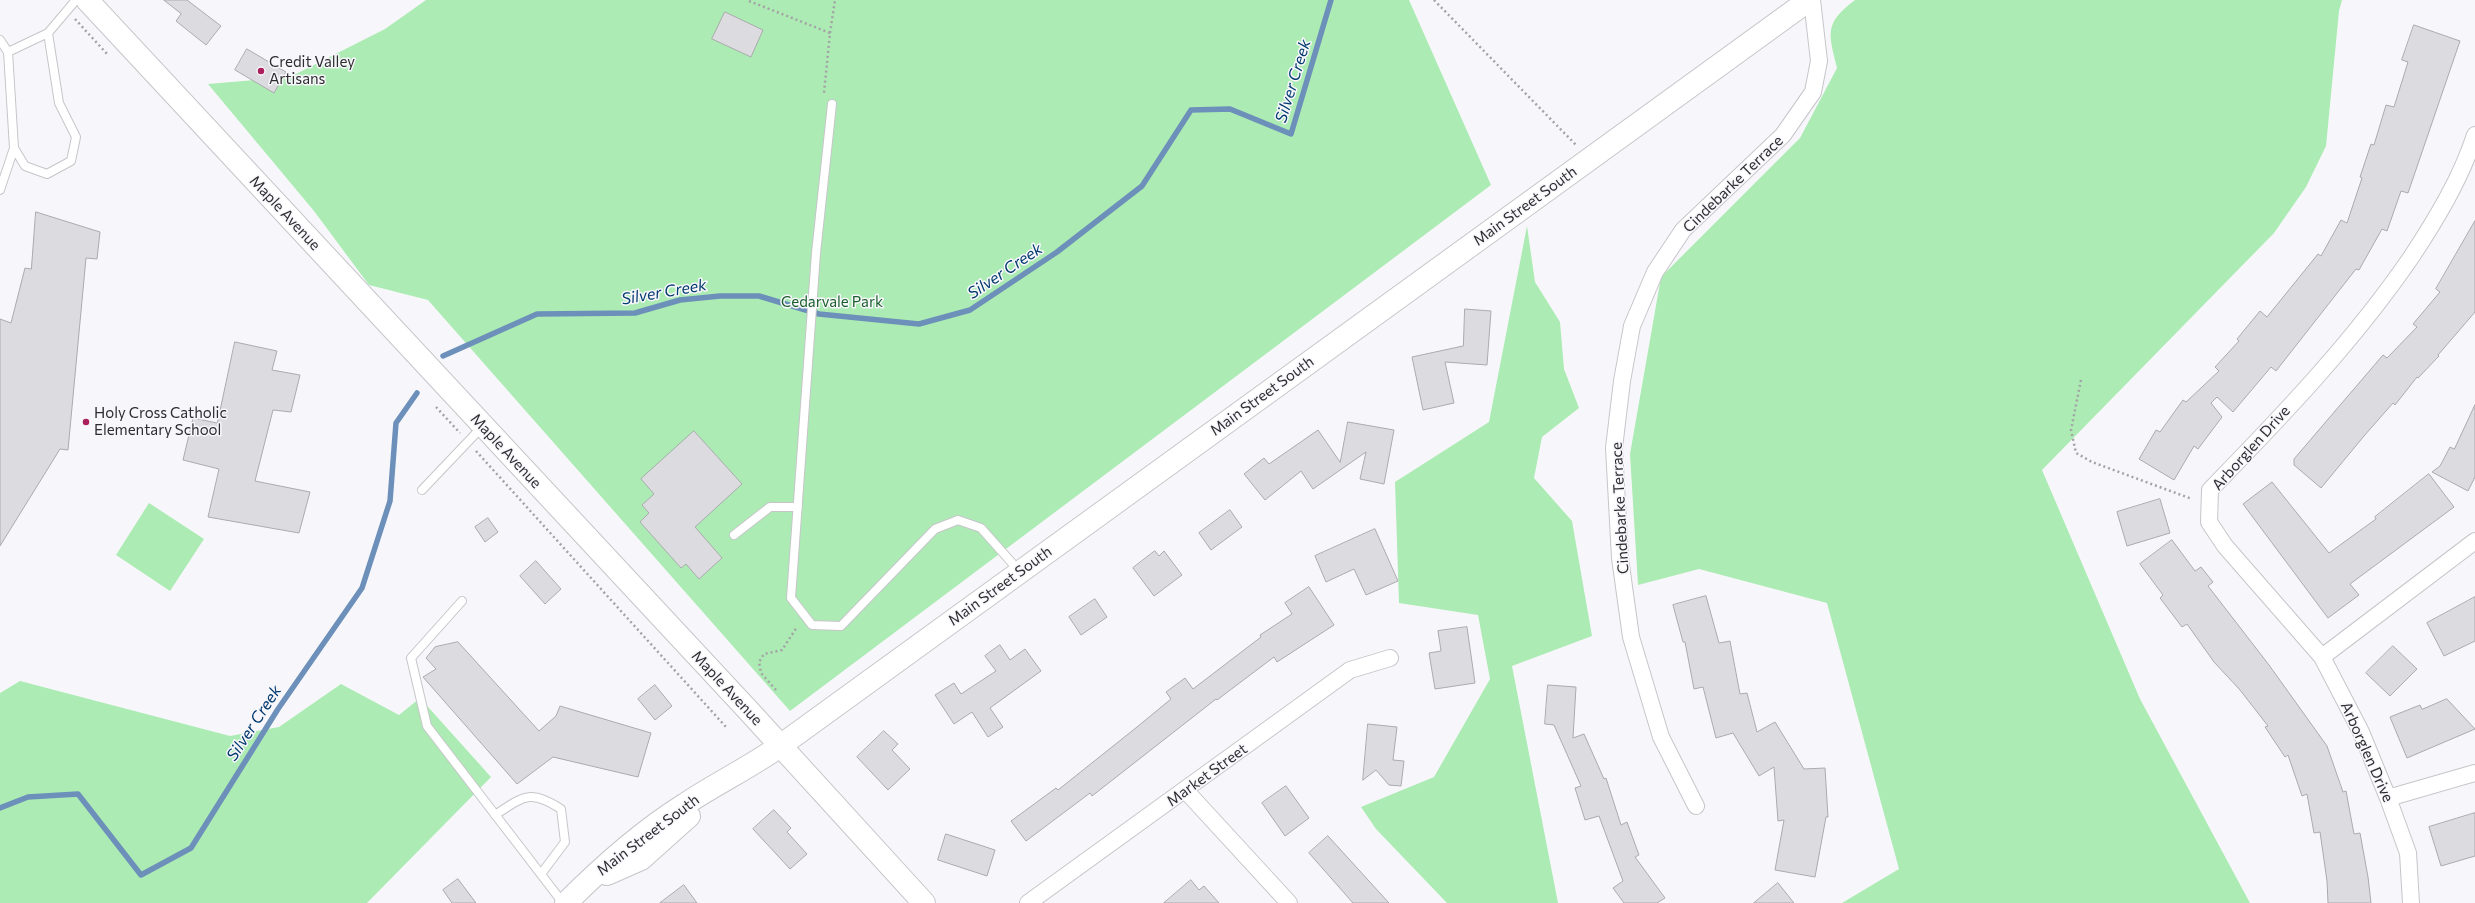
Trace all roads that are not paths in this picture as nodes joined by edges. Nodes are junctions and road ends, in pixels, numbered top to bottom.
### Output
1 (76, 0) edge
2 (87, 0) edge
3 (1809, 0) edge
4 (1812, 0) edge
5 (48, 33) junction
6 (0, 40) edge
7 (8, 52) junction
8 (832, 104) dead end
9 (2475, 135) edge
10 (14, 148) junction
11 (0, 190) edge
12 (483, 426) junction
13 (422, 490) dead end
14 (798, 507) junction
15 (734, 535) dead end
16 (2475, 541) edge
17 (1020, 572) junction
18 (462, 601) dead end
19 (2322, 657) junction
20 (1390, 658) dead end
21 (780, 746) junction
22 (2475, 773) edge
23 (1186, 791) junction
24 (2388, 798) junction
25 (1696, 806) dead end
26 (495, 815) junction
27 (541, 874) junction
28 (563, 903) edge
29 (566, 903) edge
30 (924, 903) edge
31 (1028, 903) edge
32 (1289, 903) edge
33 (2411, 903) edge

1 - 5 lane
2 - 12 main road, Maple Avenue
3 - 17 main road, Main Street South
4 - 25 street, Cindebarke Terrace
5 - 7 lane
5 - 10 lane
6 - 7 lane
7 - 10 lane
8 - 14 lane
9 - 19 street, Arborglen Drive
10 - 11 lane
12 - 13 lane
12 - 21 main road, Maple Avenue
14 - 15 lane
14 - 17 lane
16 - 19 street
17 - 21 main road, Main Street South
18 - 26 lane
19 - 24 street, Arborglen Drive
20 - 23 street, Market Street
21 - 29 main road, Main Street South
21 - 30 main road, Maple Avenue
22 - 24 street
23 - 31 street, Market Street
23 - 32 street
24 - 33 street, Arborglen Drive
26 - 27 lane
26 - 27 lane
27 - 28 lane

